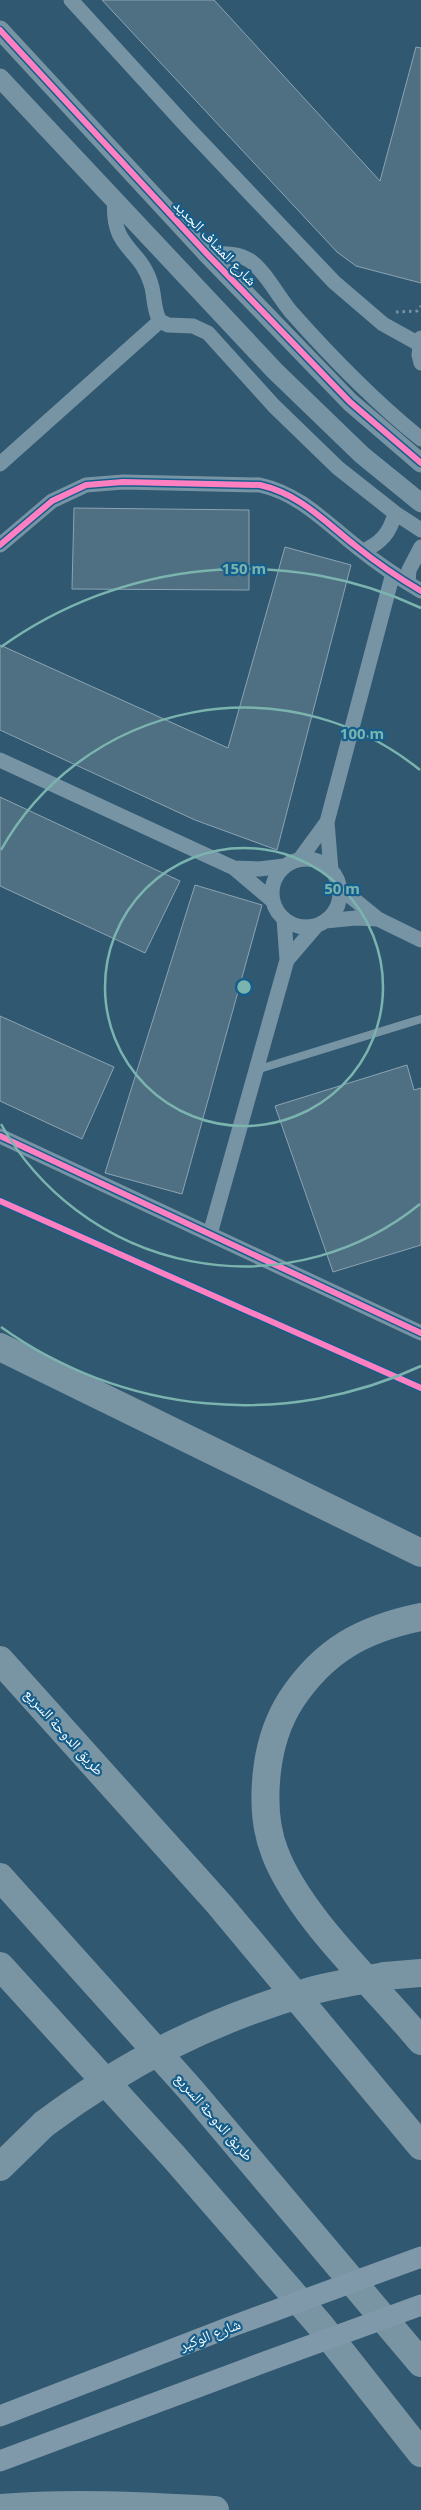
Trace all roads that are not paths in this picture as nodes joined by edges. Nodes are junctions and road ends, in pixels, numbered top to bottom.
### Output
1 (71, 0) edge
2 (1, 30) edge
3 (0, 78) edge
4 (115, 198) junction
5 (208, 255) junction
6 (160, 321) junction
7 (420, 341) edge
8 (421, 363) edge
9 (242, 370) junction
10 (275, 371) junction
11 (421, 438) edge
12 (0, 464) edge
13 (421, 464) edge
14 (421, 503) edge
15 (395, 514) junction
16 (421, 530) edge
17 (0, 545) edge
18 (421, 547) edge
19 (363, 552) junction
20 (393, 573) junction
21 (408, 583) junction
22 (421, 591) edge
23 (0, 760) edge
24 (327, 822) junction
25 (300, 859) junction
26 (284, 866) junction
27 (234, 868) junction
28 (331, 870) junction
29 (340, 888) junction
30 (273, 901) junction
31 (284, 919) junction
32 (378, 919) junction
33 (321, 923) junction
34 (421, 940) edge
35 (287, 960) junction
36 (421, 1019) edge
37 (256, 1070) junction
38 (0, 1136) edge
39 (210, 1234) junction
40 (421, 1333) edge
41 (0, 1347) edge
42 (421, 1553) edge
43 (421, 1618) edge
44 (0, 1660) edge
45 (0, 1877) edge
46 (0, 1966) edge
47 (409, 1973) edge
48 (421, 2041) edge
49 (421, 2146) edge
50 (0, 2167) edge
51 (421, 2257) edge
52 (421, 2305) edge
53 (421, 2363) edge
54 (0, 2416) edge
55 (421, 2453) edge
56 (0, 2461) edge
57 (0, 2508) edge
58 (215, 2510) edge

1 - 7 street
2 - 5 street, شارع المشاف الجديد
3 - 4 street
4 - 6 street
4 - 10 street
5 - 11 street
5 - 13 street, شارع المشاف الجديد
6 - 9 street
6 - 12 street
7 - 8 street
9 - 10 street
9 - 15 street
10 - 14 street
15 - 16 street
15 - 19 street
17 - 19 street
18 - 21 street
19 - 20 street
20 - 21 street
20 - 24 street
21 - 22 street
23 - 27 street
24 - 25 street
24 - 28 street
25 - 26 street
25 - 28 street
26 - 27 street
26 - 30 street
27 - 30 street
28 - 29 street
29 - 32 street
29 - 33 street
30 - 31 street
31 - 33 street
31 - 35 street
32 - 33 street
32 - 34 street
33 - 35 street
35 - 37 street
36 - 37 lane
37 - 39 street
38 - 39 street
39 - 40 street
41 - 42 highway
43 - 48 highway
44 - 49 highway, طريق الدوحة السريع
45 - 53 highway, طريق الدوحة السريع
46 - 55 highway
47 - 50 highway, bridge
51 - 54 main road, شارع الوكير, bridge
52 - 56 main road, bridge
57 - 58 highway

